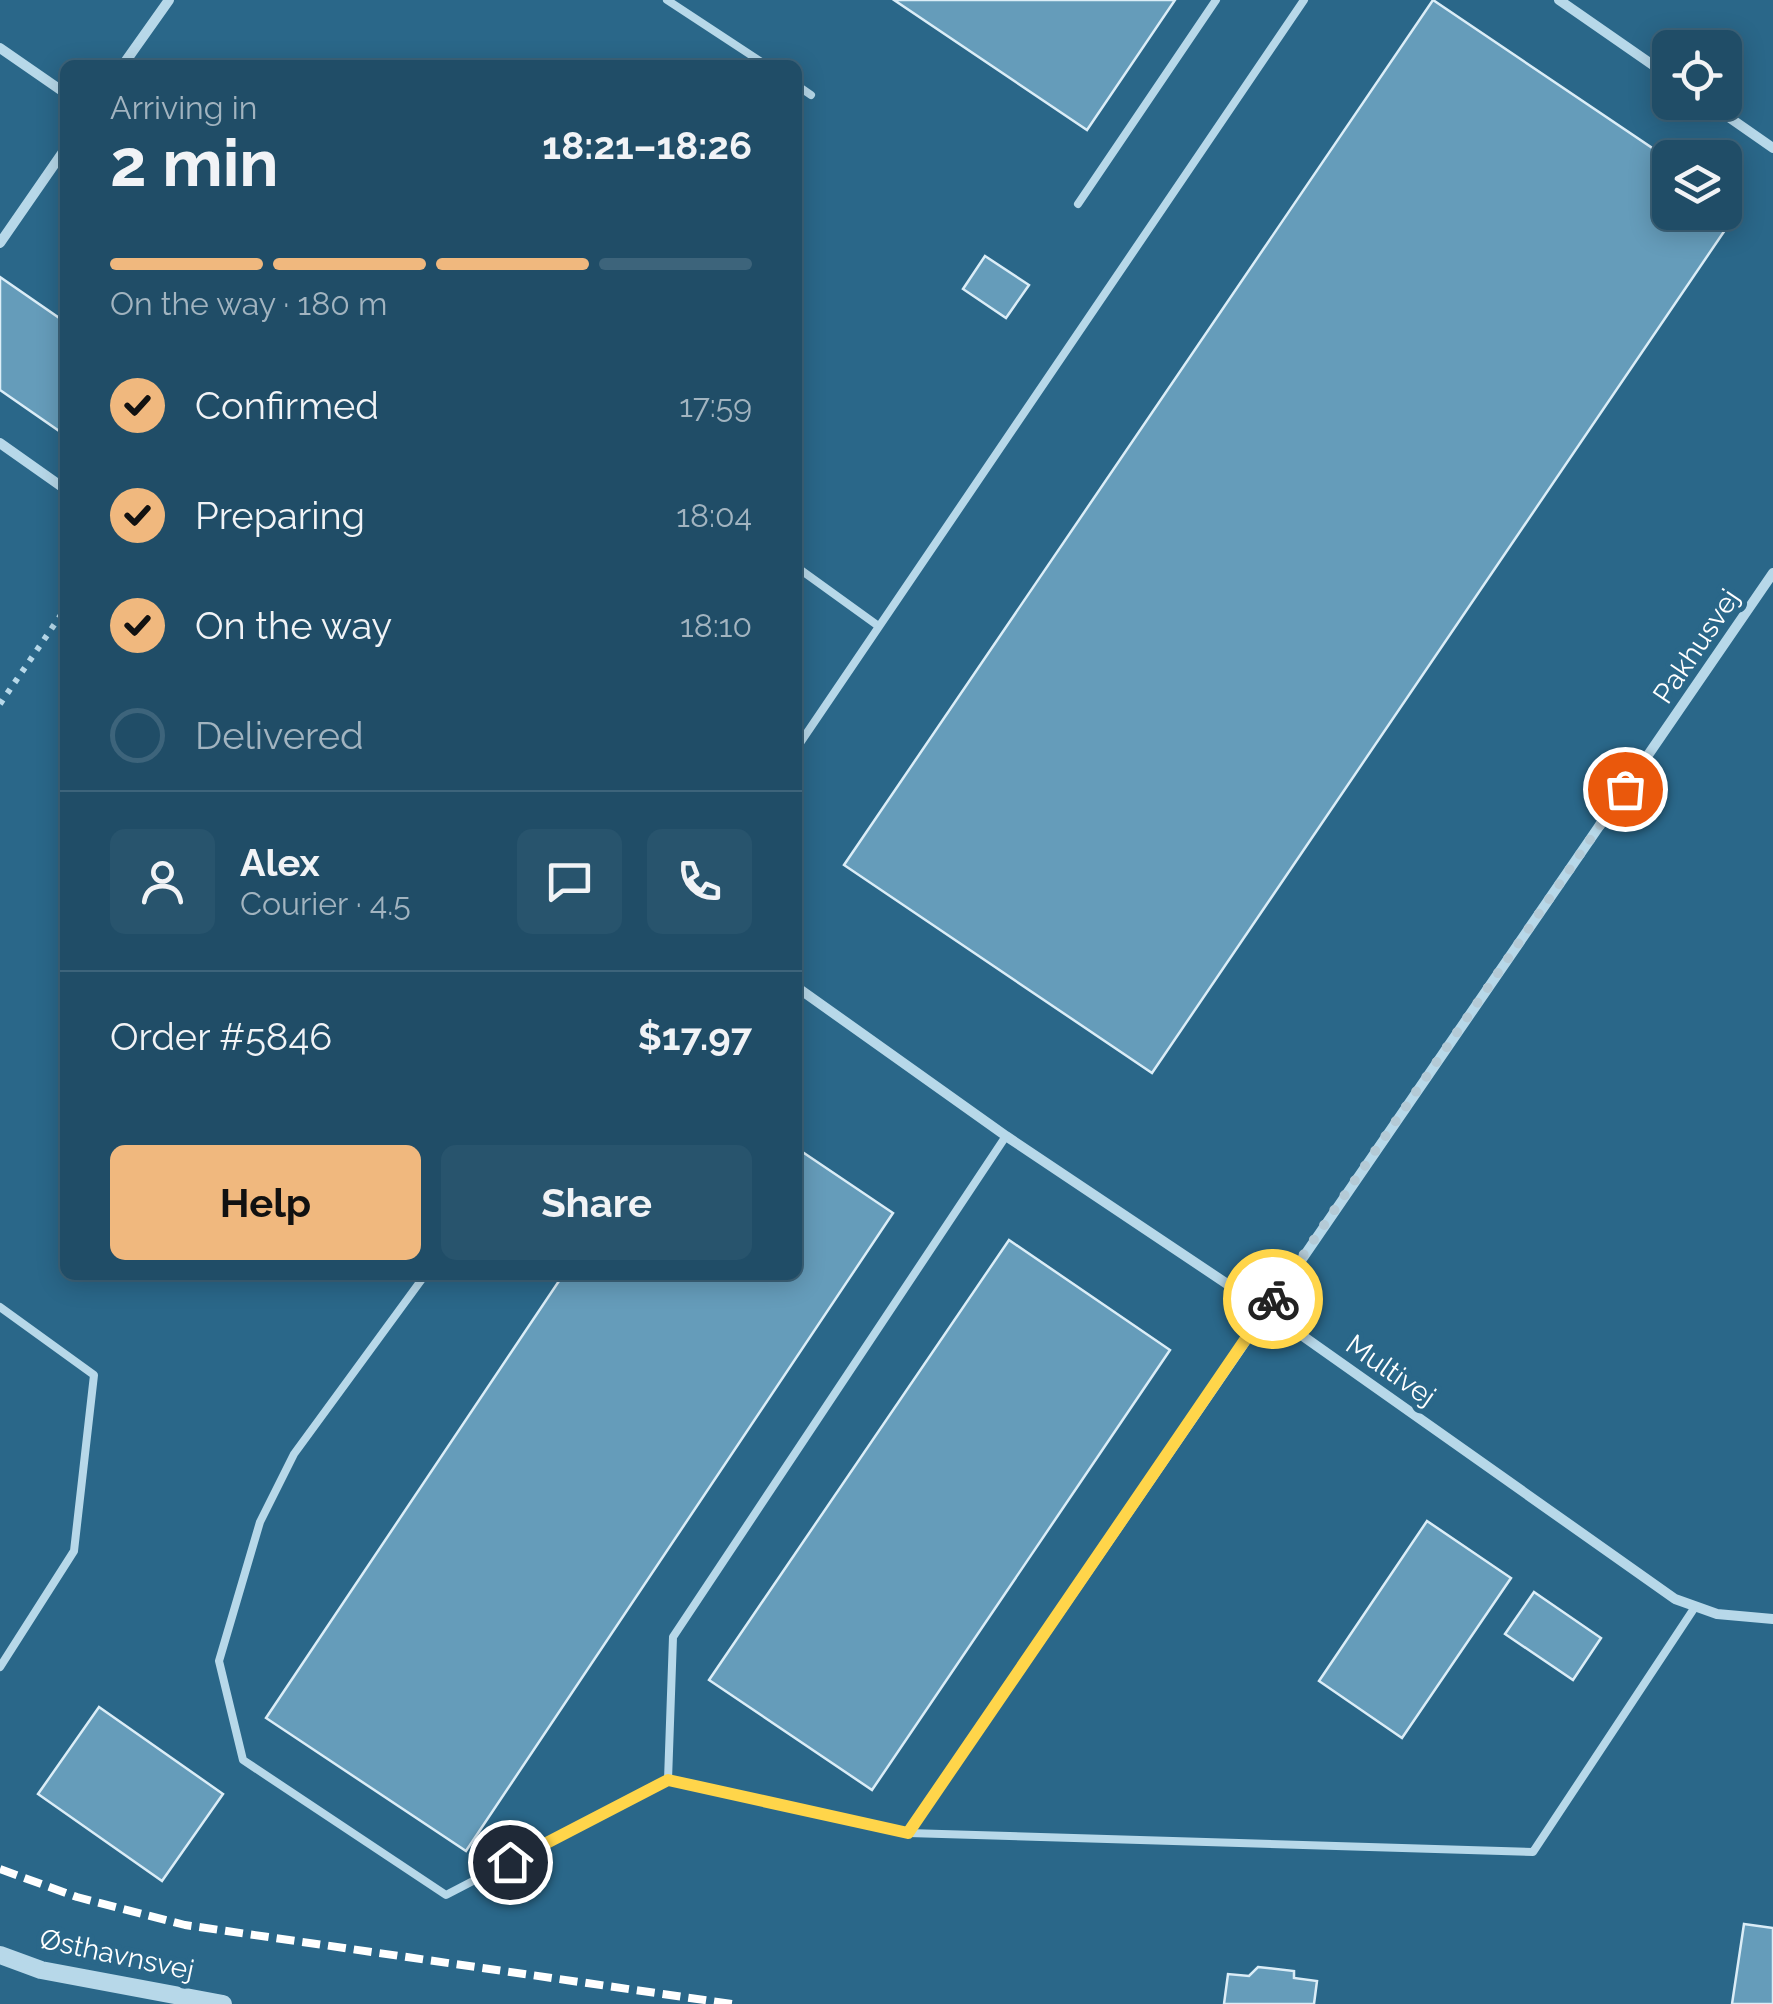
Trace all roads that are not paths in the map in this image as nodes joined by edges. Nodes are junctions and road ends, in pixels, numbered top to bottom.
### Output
1 (168, 0) edge
2 (667, 0) edge
3 (1216, 0) edge
4 (1304, 0) edge
5 (1559, 0) edge
6 (0, 48) edge
7 (127, 60) edge
8 (758, 60) edge
9 (1652, 64) edge
10 (802, 89) edge
11 (60, 90) edge
12 (812, 95) dead end
13 (1733, 120) edge
14 (1773, 148) edge
15 (60, 156) edge
16 (1078, 204) dead end
17 (0, 243) edge
18 (0, 443) edge
19 (60, 485) edge
20 (802, 571) edge
21 (1773, 573) edge
22 (878, 624) junction
23 (802, 740) edge
24 (802, 991) edge
25 (1006, 1136) junction
26 (421, 1280) edge
27 (0, 1307) edge
28 (1266, 1310) junction
29 (1696, 1607) junction
30 (1773, 1619) edge
31 (0, 1666) edge
32 (668, 1780) junction
33 (908, 1833) junction
34 (0, 1955) edge
35 (223, 2004) edge

1 - 7 street
2 - 8 lane
3 - 16 lane
4 - 22 lane
5 - 9 street
6 - 11 street
10 - 12 lane
13 - 14 street
15 - 17 street
18 - 19 street
20 - 22 lane
21 - 28 street, Pakhusvej
22 - 23 lane
24 - 25 street, Multivej
25 - 28 street, Multivej
25 - 32 lane
26 - 32 lane
27 - 31 lane
28 - 29 street, Multivej
28 - 33 street, Pakhusvej
29 - 30 street, Multivej
29 - 33 lane
32 - 33 lane
34 - 35 street, Østhavnsvej

